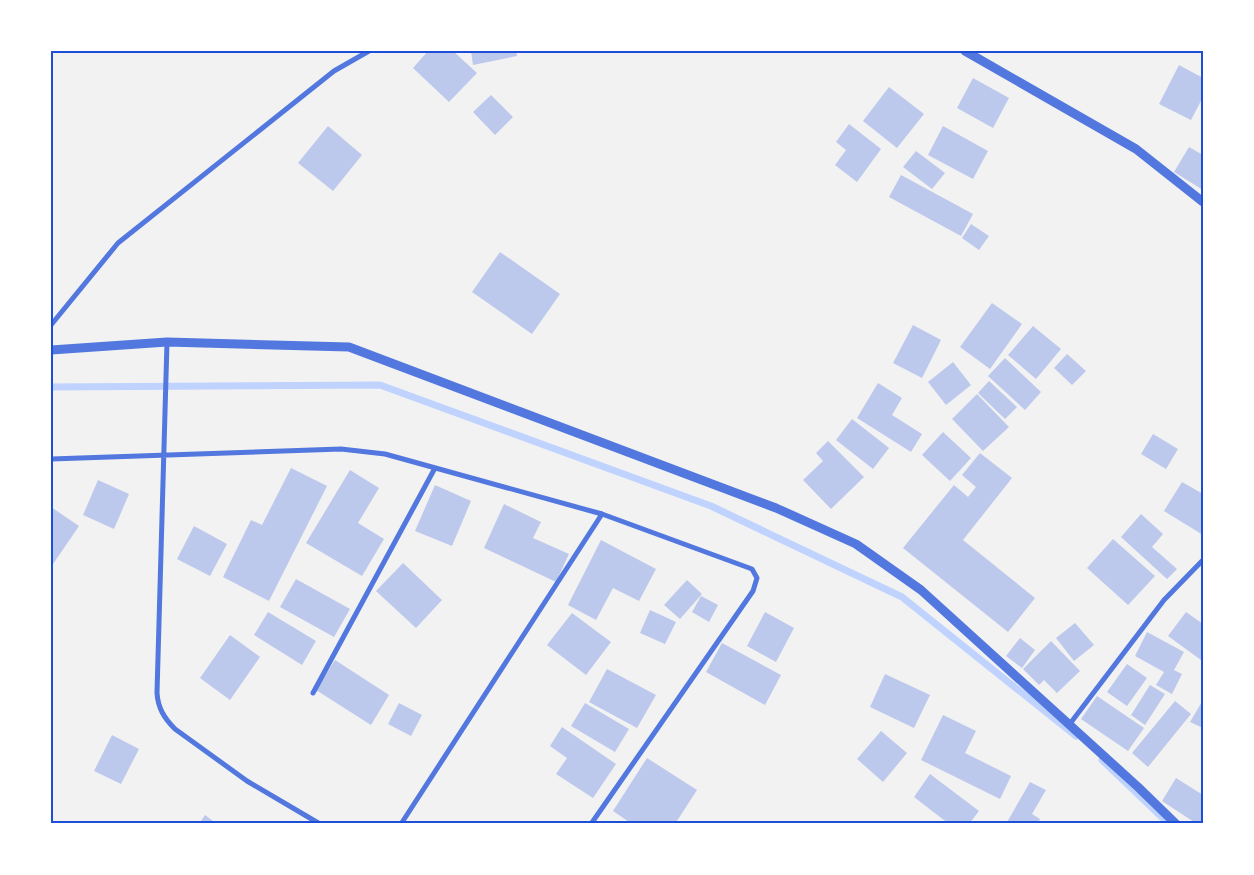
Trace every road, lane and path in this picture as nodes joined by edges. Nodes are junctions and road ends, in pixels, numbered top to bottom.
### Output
1 (369, 51) edge
2 (965, 51) edge
3 (1203, 202) edge
4 (51, 326) edge
5 (167, 342) junction
6 (51, 350) edge
7 (164, 456) junction
8 (51, 459) edge
9 (435, 468) junction
10 (602, 514) junction
11 (1203, 560) edge
12 (313, 693) dead end
13 (1069, 725) junction
14 (320, 824) edge
15 (401, 824) edge
16 (591, 824) edge
17 (1176, 824) edge

1 - 4 street
2 - 3 street
5 - 6 street
5 - 7 street
5 - 13 street
7 - 8 street
7 - 9 street
7 - 14 street
9 - 10 street
9 - 12 street
10 - 15 street
10 - 16 street
11 - 13 street
13 - 17 street

